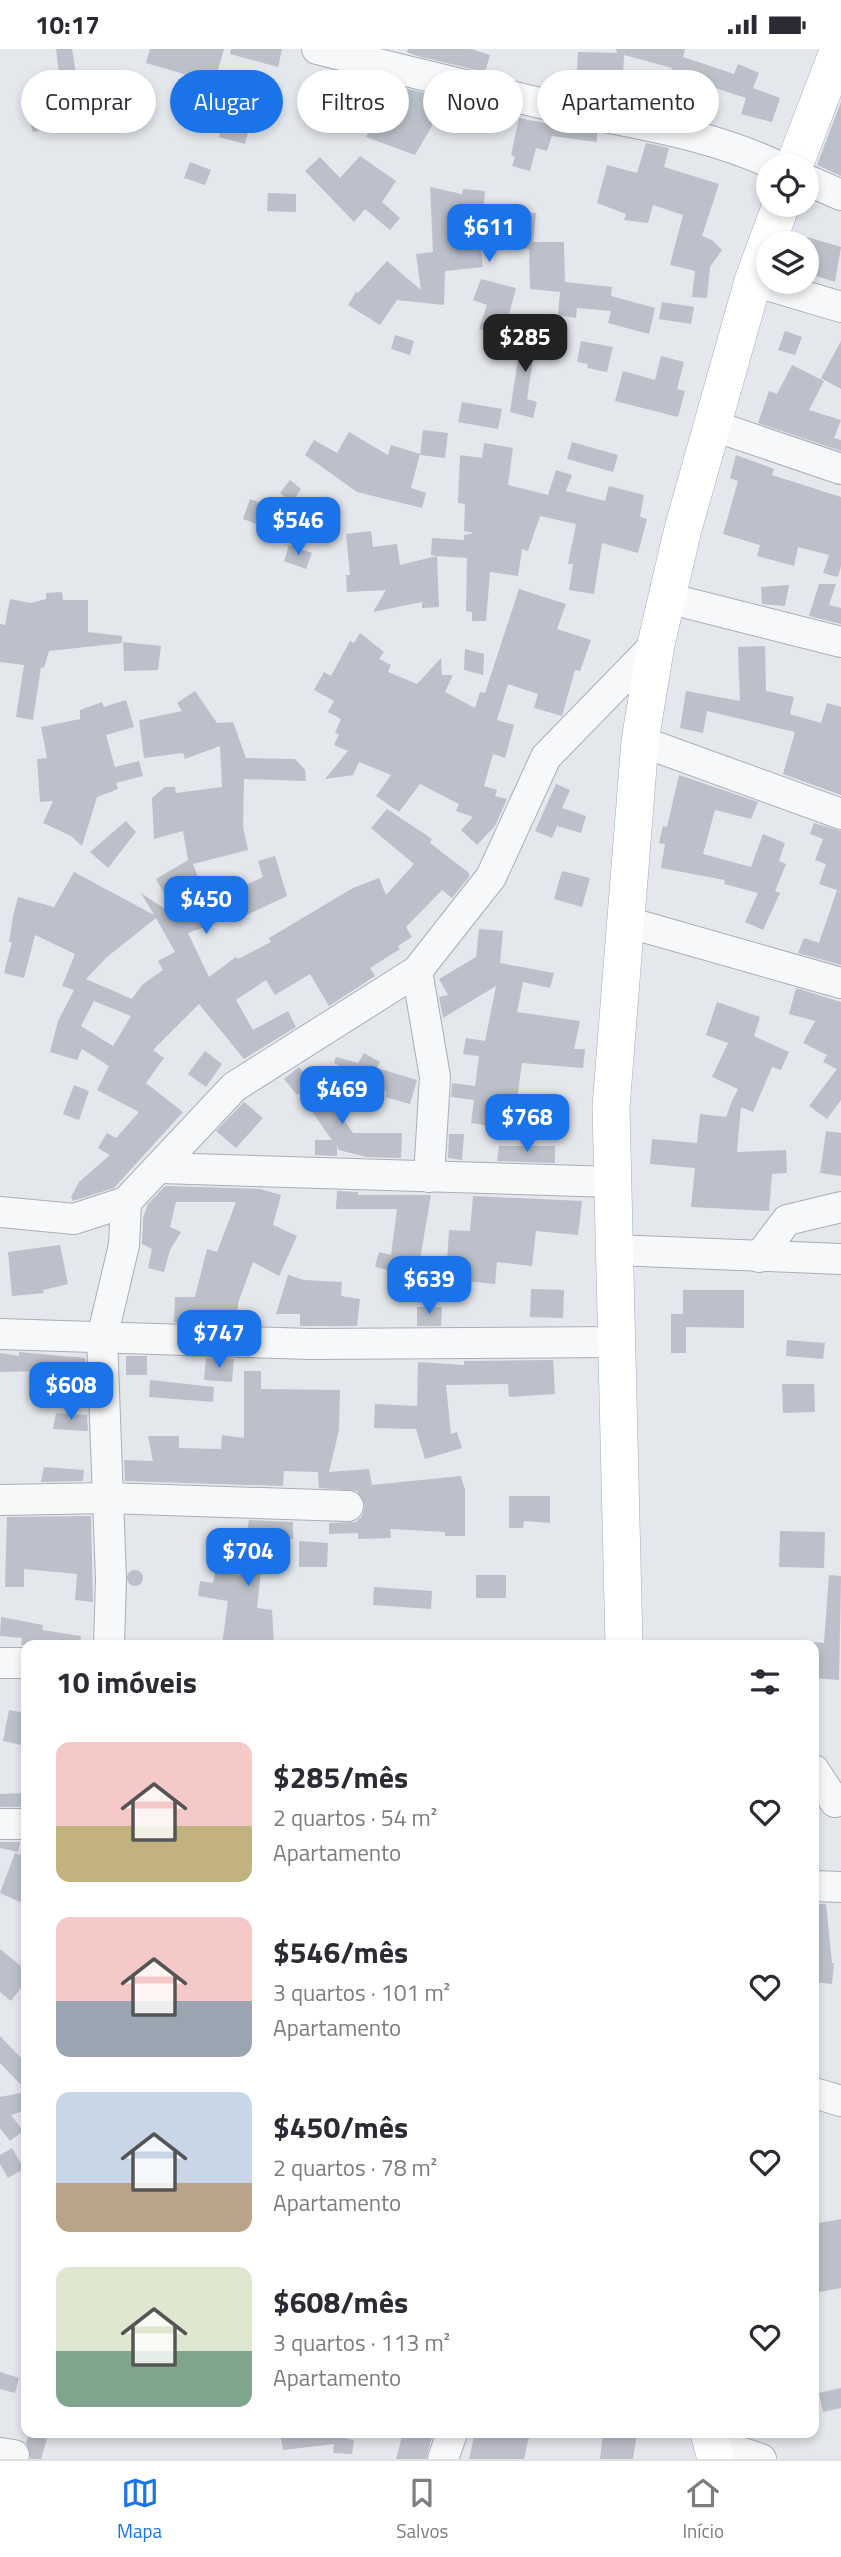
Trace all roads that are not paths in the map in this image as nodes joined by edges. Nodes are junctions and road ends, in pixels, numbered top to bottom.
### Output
1 (317, 49) edge
2 (839, 49) edge
3 (799, 154) edge
4 (756, 156) edge
5 (819, 185) edge
6 (841, 195) edge
7 (776, 217) edge
8 (753, 281) junction
9 (841, 307) edge
10 (710, 425) junction
11 (841, 469) edge
12 (667, 598) junction
13 (841, 642) edge
14 (656, 645) junction
15 (640, 741) junction
16 (841, 814) edge
17 (623, 921) junction
18 (417, 971) junction
19 (841, 983) edge
20 (160, 1168) junction
21 (429, 1177) junction
22 (613, 1182) junction
23 (126, 1202) junction
24 (841, 1207) edge
25 (0, 1212) edge
26 (615, 1250) junction
27 (759, 1257) junction
28 (841, 1259) edge
29 (0, 1335) edge
30 (102, 1338) junction
31 (618, 1342) junction
32 (107, 1498) junction
33 (0, 1500) edge
34 (348, 1506) dead end
35 (109, 1640) edge
36 (624, 1640) edge
37 (0, 1663) edge
38 (21, 1664) edge
39 (819, 1778) edge
40 (835, 1802) dead end
41 (0, 1824) edge
42 (21, 1824) edge
43 (819, 1886) edge
44 (841, 1887) edge
45 (819, 2094) edge
46 (841, 2101) edge
47 (450, 2438) edge
48 (712, 2445) edge
49 (443, 2459) edge
50 (761, 2459) edge

1 - 4 street
2 - 3 main road
5 - 6 street
7 - 8 main road
8 - 9 street
8 - 10 main road
10 - 11 street
10 - 12 main road
12 - 13 street
12 - 14 main road
14 - 15 main road
14 - 18 street
15 - 16 street
15 - 17 main road
17 - 19 street
17 - 22 main road
18 - 20 street
18 - 21 street
20 - 21 street
20 - 23 street
21 - 22 street
22 - 26 main road
23 - 25 street
23 - 30 street
24 - 27 street
26 - 27 street
26 - 31 main road
27 - 28 street
29 - 30 street
30 - 31 street
30 - 32 street
31 - 36 main road
32 - 33 street
32 - 34 street
32 - 35 street
37 - 38 street
39 - 40 street
41 - 42 street
43 - 44 street
45 - 46 street
47 - 49 street
48 - 50 street

